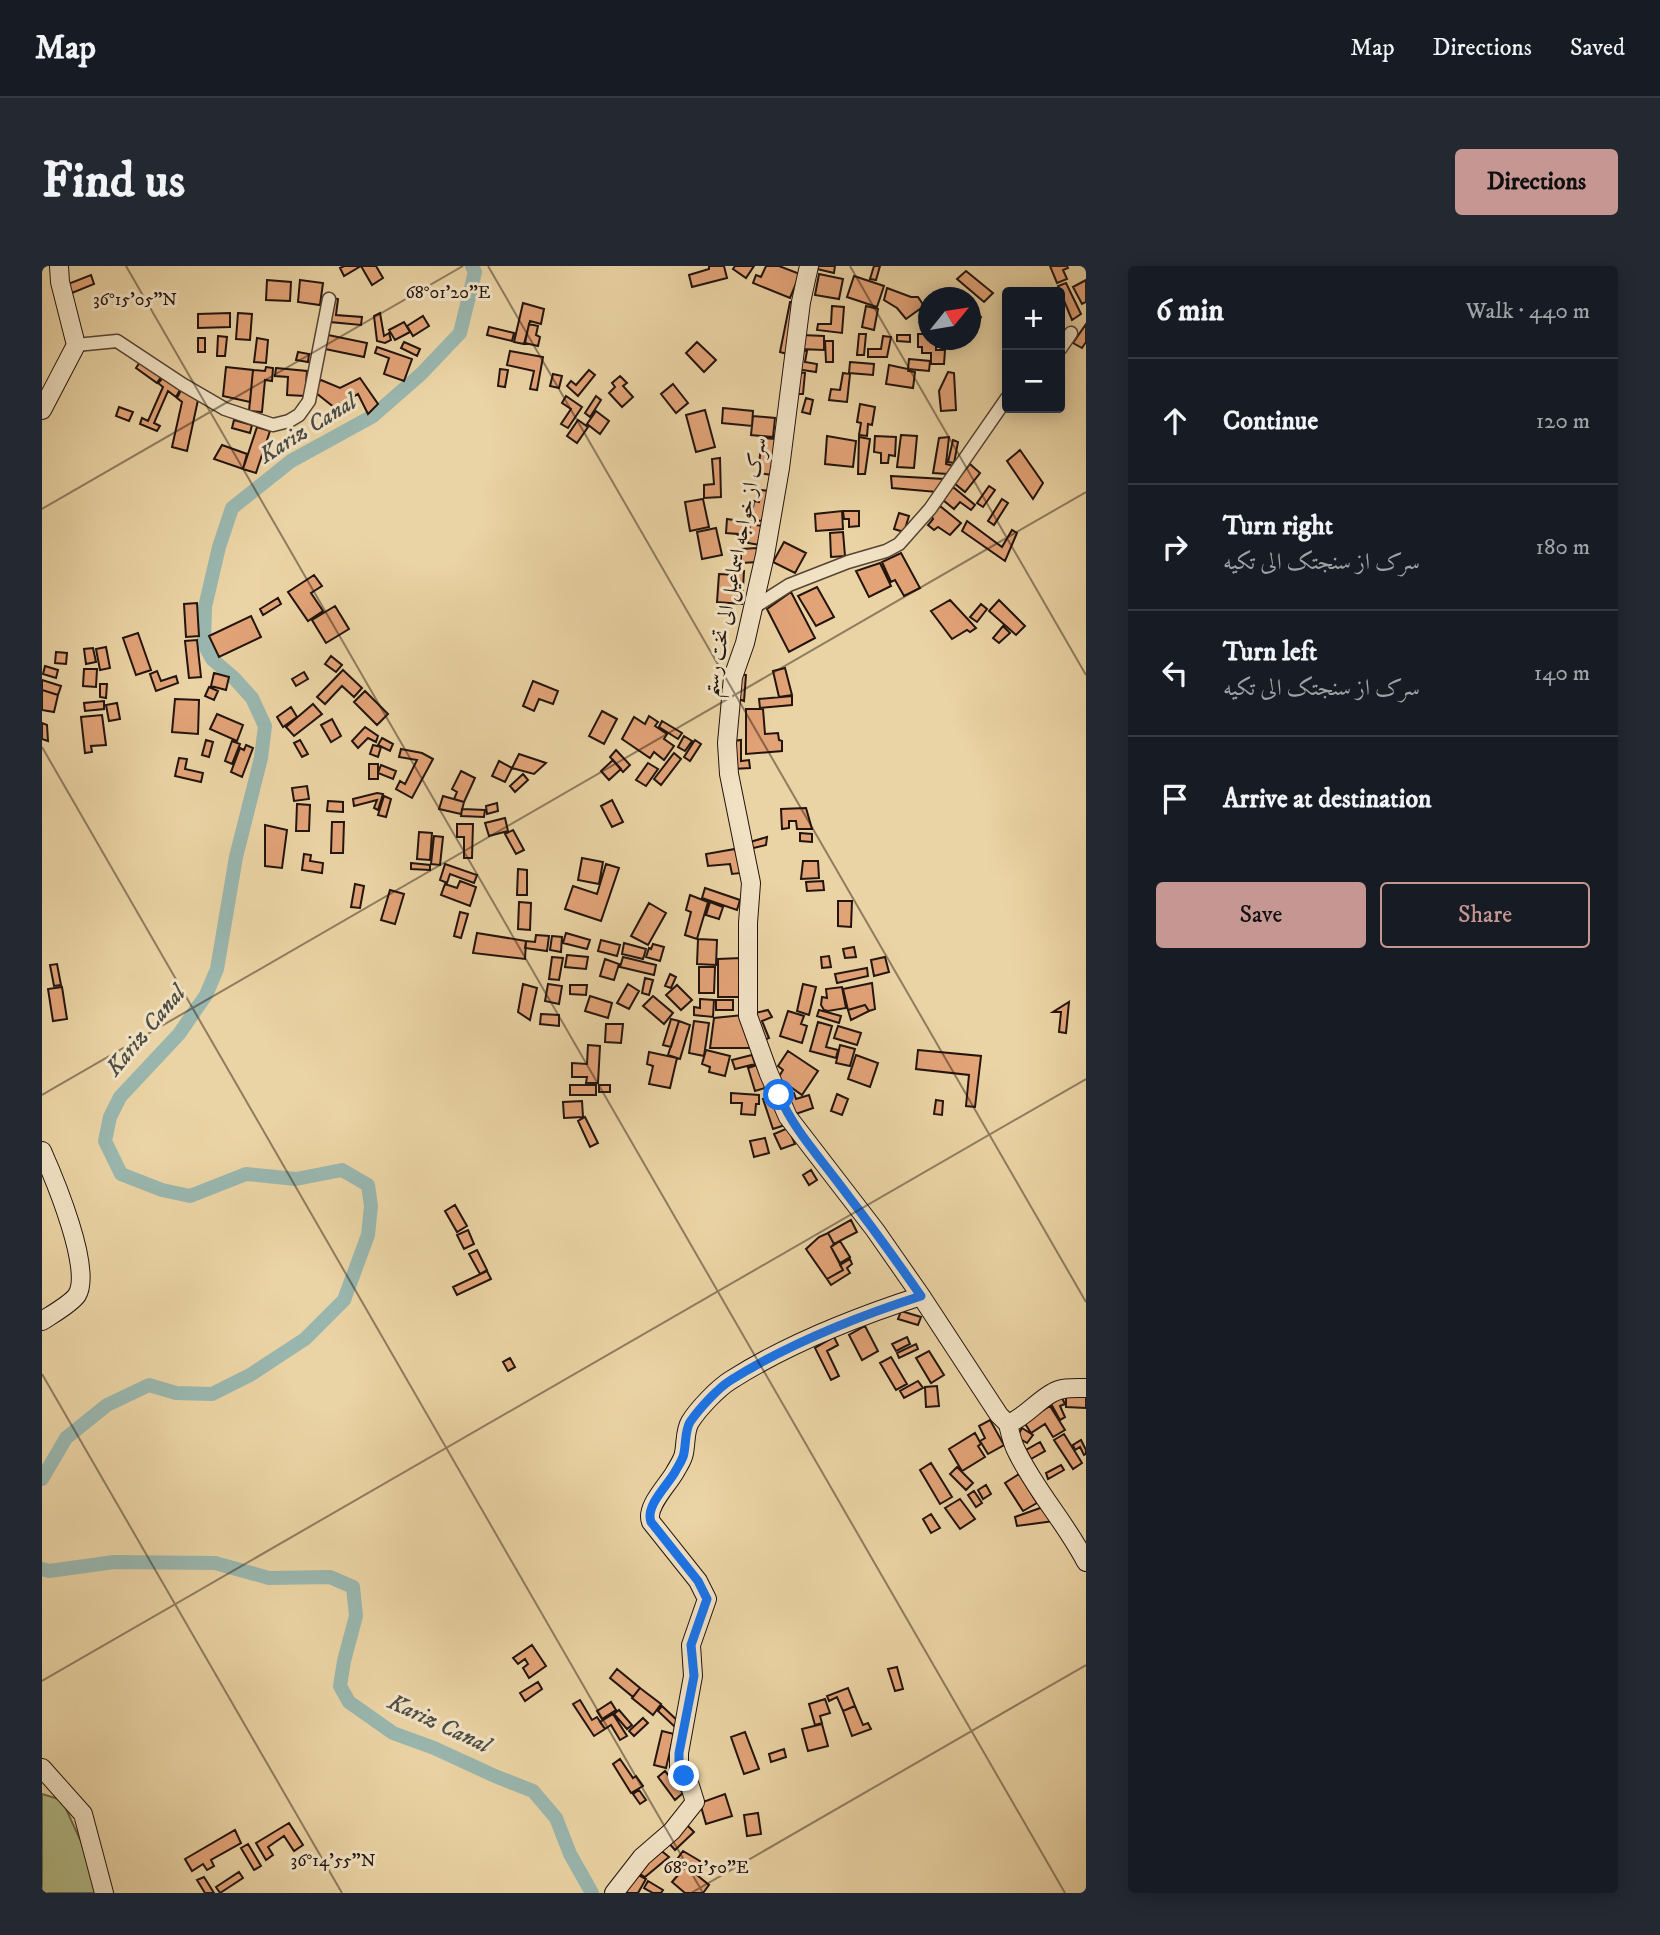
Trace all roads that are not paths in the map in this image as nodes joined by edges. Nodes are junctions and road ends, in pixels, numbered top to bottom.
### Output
1 (59, 266) edge
2 (809, 266) edge
3 (329, 299) dead end
4 (1071, 333) dead end
5 (1065, 342) edge
6 (76, 345) junction
7 (1002, 405) edge
8 (42, 410) edge
9 (753, 608) junction
10 (42, 1150) edge
11 (921, 1296) junction
12 (42, 1321) edge
13 (1086, 1388) edge
14 (1008, 1423) junction
15 (1086, 1562) edge
16 (42, 1768) edge
17 (104, 1893) edge
18 (614, 1893) edge

1 - 6 street
2 - 9 street, سرک از خواجه اسماعیل الی تخت رستم
3 - 6 street
4 - 5 street
6 - 8 street
7 - 9 street
9 - 11 street, سرک از خواجه اسماعیل الی تخت رستم
10 - 12 street
11 - 14 street, سرک از خواجه اسماعیل الی تخت رستم
11 - 18 street
13 - 14 street
14 - 15 street, سرک از خواجه اسماعیل الی تخت رستم
16 - 17 street

